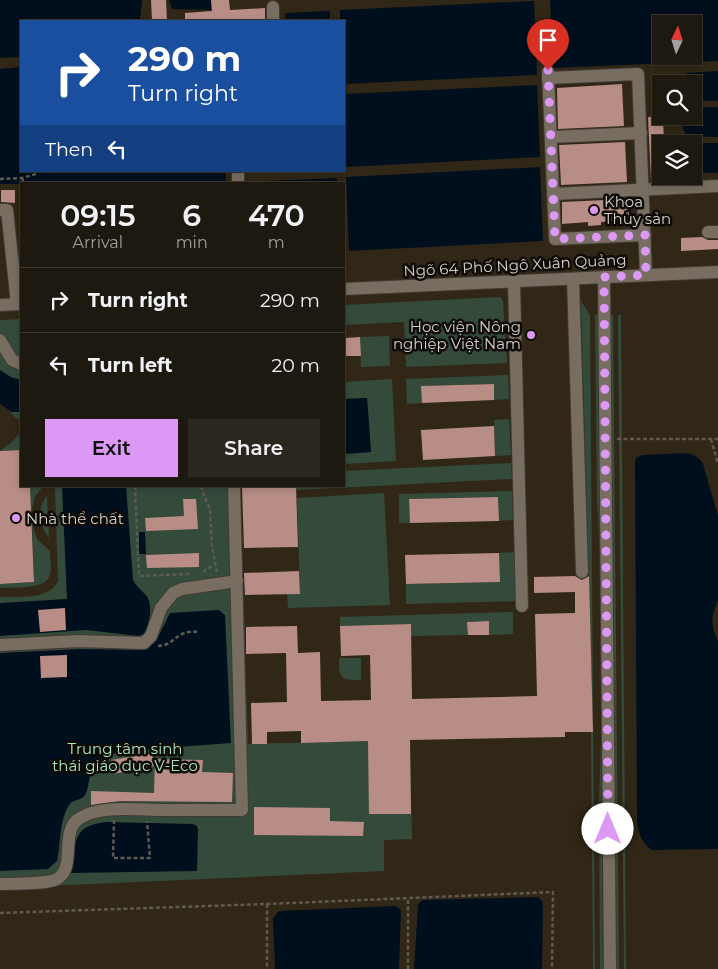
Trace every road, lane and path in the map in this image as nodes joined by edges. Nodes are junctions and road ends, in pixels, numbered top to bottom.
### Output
1 (273, 7) dead end
2 (273, 20) edge
3 (641, 133) junction
4 (551, 137) junction
5 (36, 174) dead end
6 (22, 178) junction
7 (0, 179) edge
8 (23, 182) edge
9 (718, 186) edge
10 (643, 190) junction
11 (553, 194) junction
12 (0, 210) edge
13 (645, 235) junction
14 (718, 272) edge
15 (646, 275) junction
16 (604, 277) junction
17 (573, 279) junction
18 (514, 282) junction
19 (345, 289) edge
20 (19, 304) edge
21 (0, 305) edge
22 (0, 340) edge
23 (20, 364) edge
24 (617, 439) dead end
25 (711, 439) junction
26 (718, 439) edge
27 (718, 464) edge
28 (135, 487) edge
29 (201, 487) edge
30 (234, 487) edge
31 (215, 564) junction
32 (582, 572) dead end
33 (237, 581) junction
34 (220, 583) junction
35 (522, 606) dead end
36 (199, 632) dead end
37 (0, 645) edge
38 (161, 646) dead end
39 (114, 822) dead end
40 (147, 822) dead end
41 (0, 884) edge
42 (408, 898) junction
43 (267, 904) junction
44 (0, 913) edge
45 (267, 969) edge
46 (408, 969) edge
47 (552, 969) edge
48 (610, 969) edge

1 - 2 street
3 - 4 street
3 - 4 street
3 - 10 street
4 - 11 street
5 - 6 path
6 - 7 path
6 - 8 path
9 - 10 street
10 - 11 street
10 - 13 street
11 - 13 street
12 - 20 street
13 - 15 street
14 - 15 street, Ngõ 64 Phố Ngô Xuân Quảng
15 - 16 street, Ngõ 64 Phố Ngô Xuân Quảng
16 - 17 street, Ngõ 64 Phố Ngô Xuân Quảng
16 - 48 street
17 - 18 street, Ngõ 64 Phố Ngô Xuân Quảng
17 - 32 street
18 - 19 street, Ngõ 64 Phố Ngô Xuân Quảng
18 - 35 street
20 - 21 street
22 - 23 street
24 - 25 path
25 - 26 path
25 - 27 path
28 - 31 path
29 - 31 path
30 - 33 street
31 - 34 path
33 - 34 street
33 - 41 street
34 - 37 street
36 - 38 path
39 - 40 path
42 - 43 path
42 - 46 path
42 - 47 path
43 - 44 path
43 - 45 path

